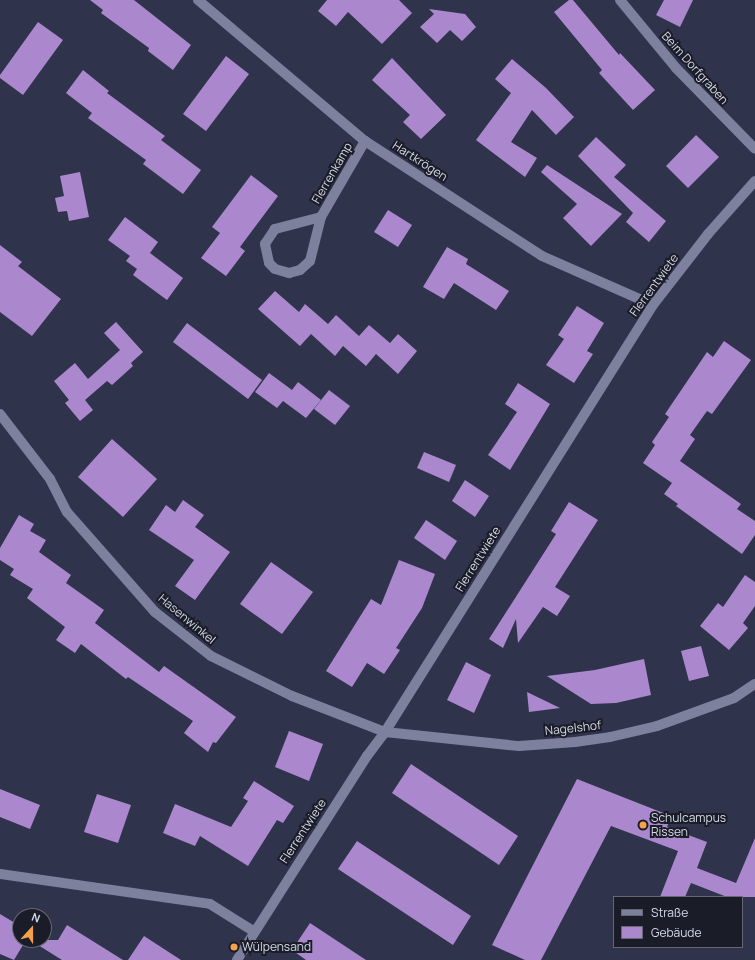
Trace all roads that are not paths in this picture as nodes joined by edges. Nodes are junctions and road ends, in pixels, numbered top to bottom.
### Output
1 (198, 0) edge
2 (620, 0) edge
3 (365, 141) junction
4 (755, 149) edge
5 (755, 181) edge
6 (321, 217) junction
7 (653, 305) junction
8 (0, 414) edge
9 (755, 684) edge
10 (385, 732) junction
11 (0, 874) edge
12 (253, 931) junction
13 (237, 960) edge

1 - 3 street, Hartkrögen
2 - 4 street, Beim Dorfgraben
3 - 6 street, Flerrenkamp
3 - 7 street, Hartkrögen
5 - 7 street, Flerrentwiete
6 - 6 street, Flerrenkamp
7 - 10 street, Flerrentwiete
8 - 10 street, Hasenwinkel
9 - 10 street, Nagelshof
10 - 12 street, Flerrentwiete
11 - 12 street
12 - 13 street, Flerrentwiete

